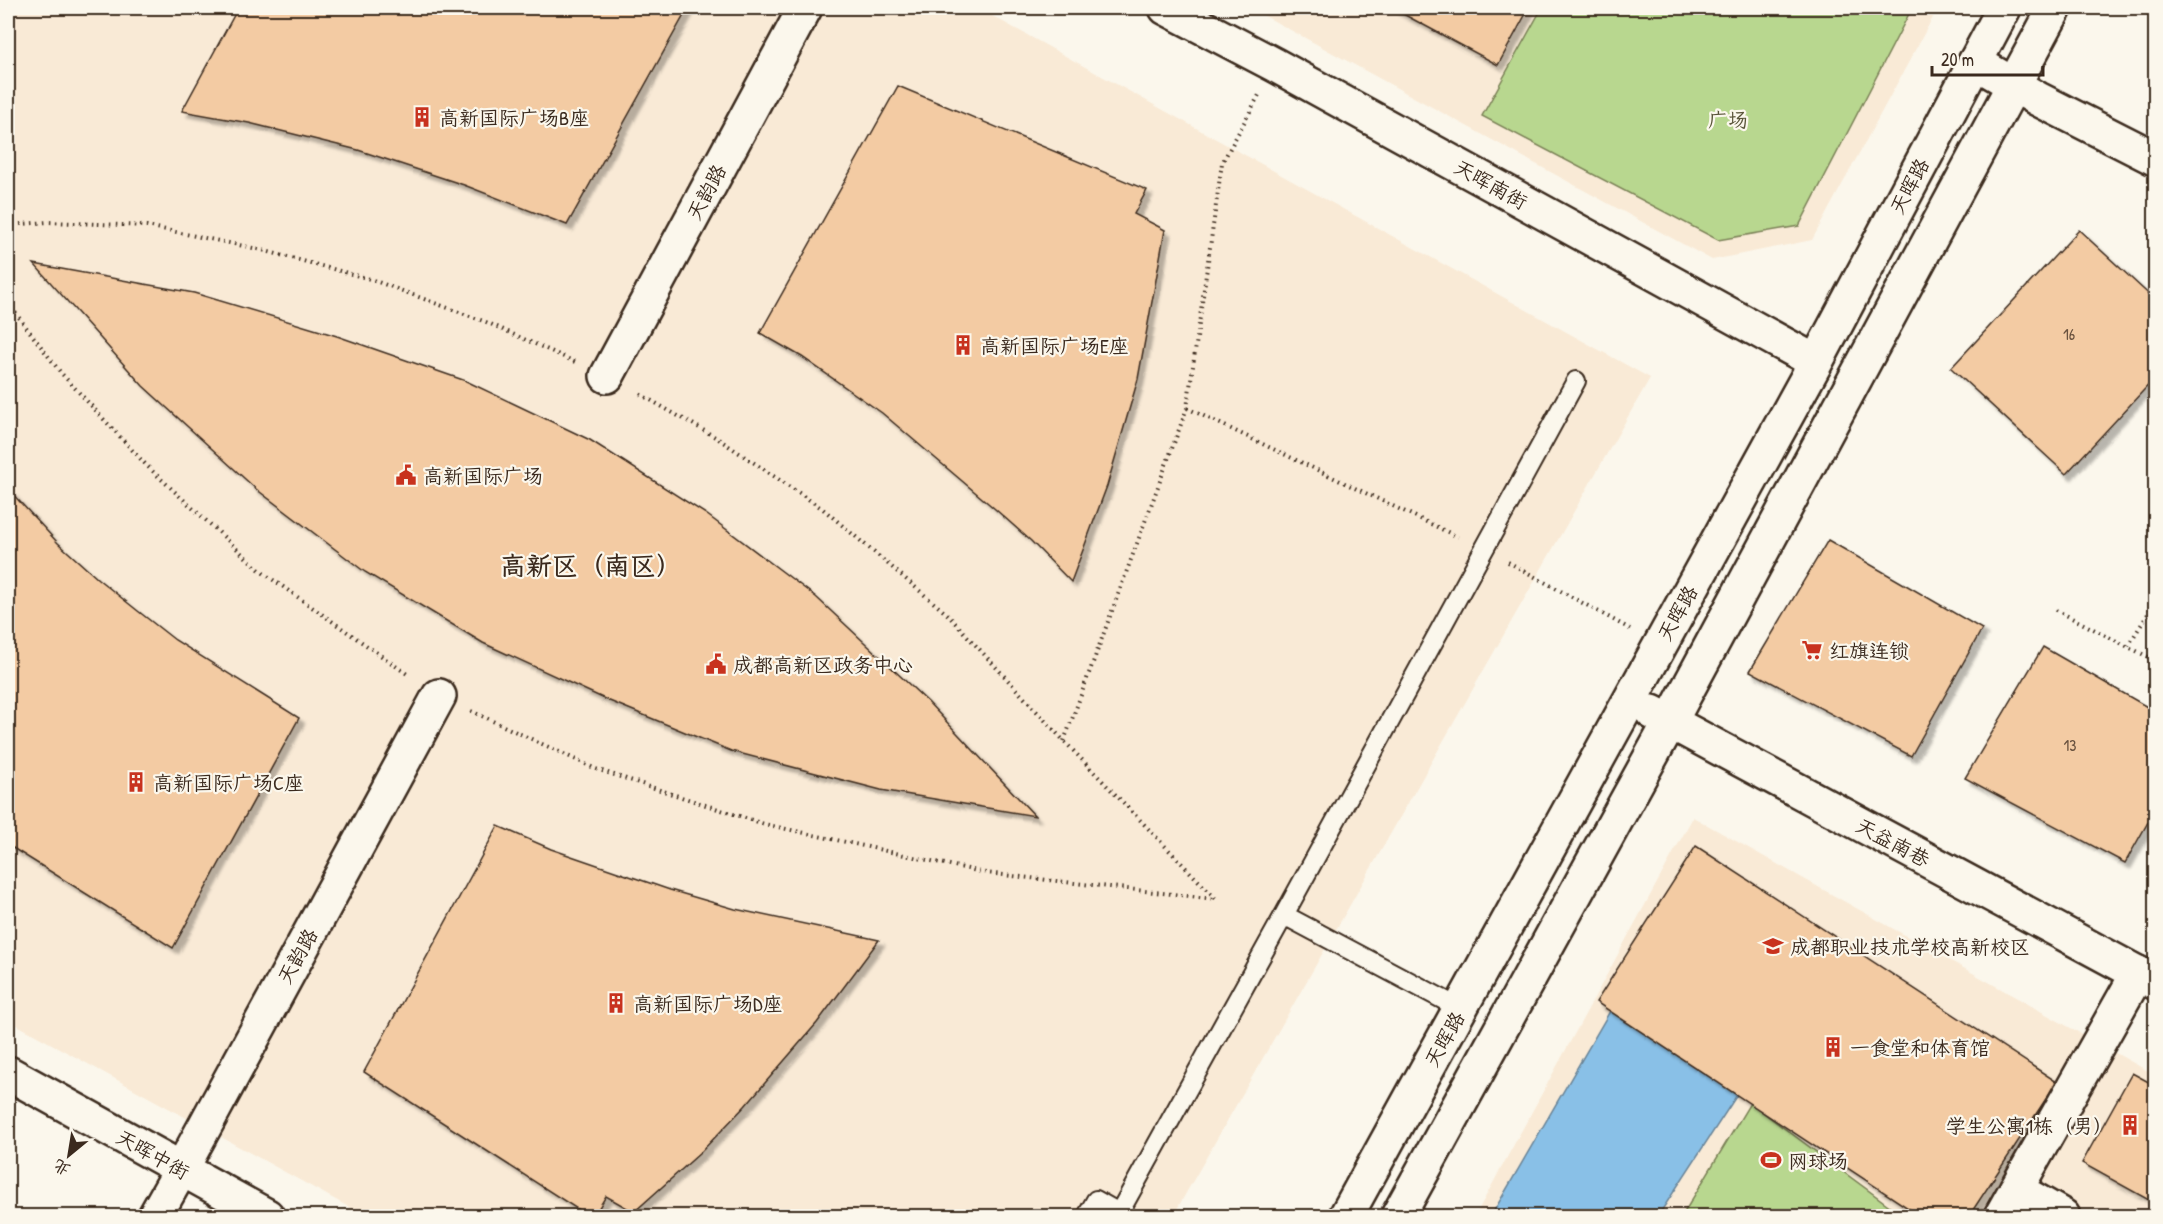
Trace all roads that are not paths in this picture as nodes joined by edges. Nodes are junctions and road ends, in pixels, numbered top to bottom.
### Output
1 (804, 8) edge
2 (1166, 8) edge
3 (2004, 8) edge
4 (2055, 8) edge
5 (1975, 62) junction
6 (2012, 84) junction
7 (2156, 159) edge
8 (1816, 362) junction
9 (607, 376) road end
10 (1576, 381) dead end
11 (439, 696) road end
12 (1630, 700) junction
13 (1670, 722) junction
14 (1284, 915) junction
15 (2147, 978) edge
16 (1461, 1009) junction
17 (8, 1073) edge
18 (181, 1170) junction
19 (2008, 1203) edge
20 (155, 1216) edge
21 (267, 1216) edge
22 (1087, 1216) edge
23 (1346, 1216) edge
24 (1398, 1216) edge
25 (2063, 1216) edge

1 - 9 street, 天韵路
2 - 8 street, 天晖南街
3 - 5 street, 天晖路
4 - 6 street
5 - 6 street
5 - 8 street, 天晖路
6 - 7 street
6 - 13 street
8 - 12 street, 天晖路
10 - 14 lane
11 - 18 street, 天韵路
12 - 13 street, 天益南巷
12 - 16 street, 天晖路
13 - 15 street, 天益南巷
13 - 24 street
14 - 16 lane
14 - 22 lane
15 - 19 street
16 - 23 street, 天晖路
17 - 18 street, 天晖中街
18 - 20 street, 天韵路
18 - 21 street, 天晖中街
19 - 25 street

